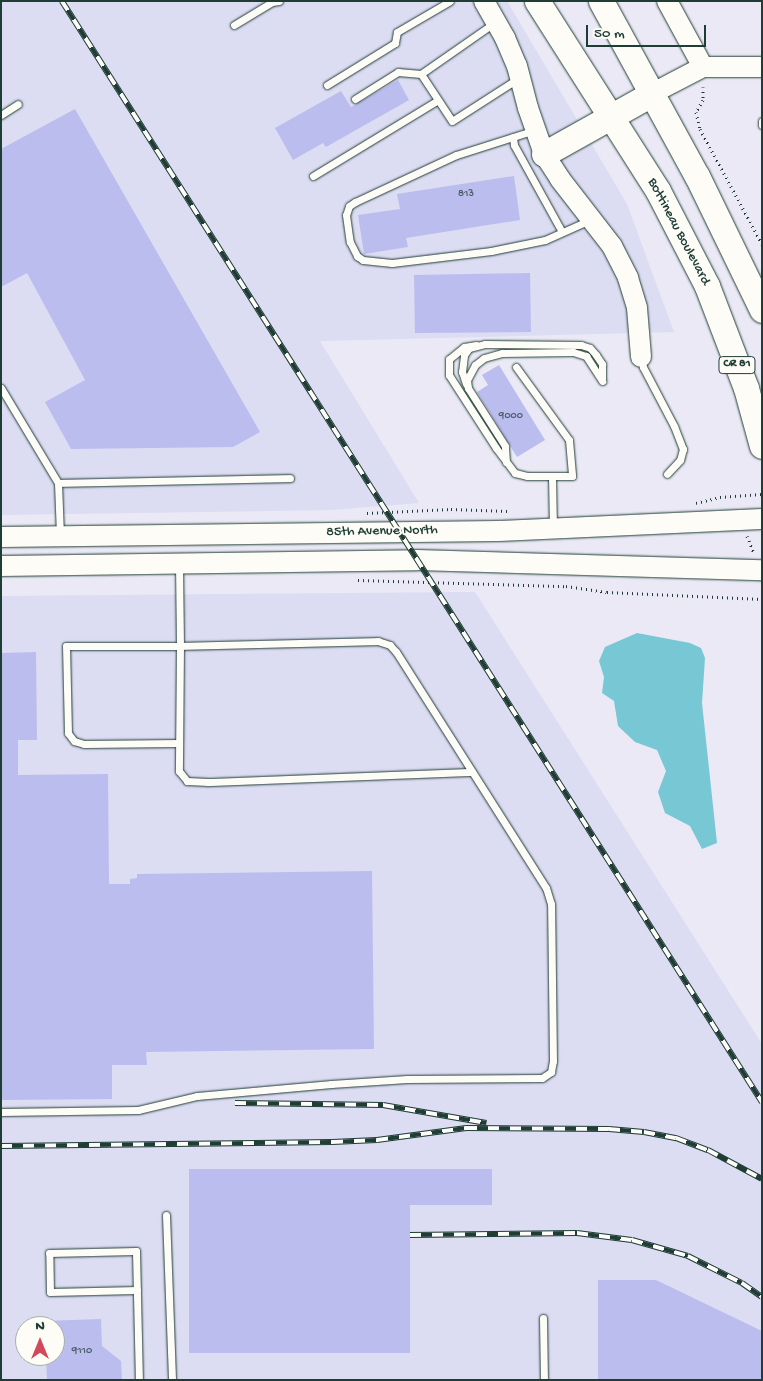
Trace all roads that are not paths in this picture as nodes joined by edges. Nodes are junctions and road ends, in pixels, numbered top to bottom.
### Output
1 (279, 1) edge
2 (450, 1) edge
3 (484, 1) edge
4 (537, 1) edge
5 (601, 1) edge
6 (667, 1) edge
7 (496, 21) junction
8 (234, 25) dead end
9 (762, 67) edge
10 (703, 68) junction
11 (420, 74) junction
12 (520, 78) junction
13 (327, 85) dead end
14 (653, 93) junction
15 (354, 98) dead end
16 (438, 100) junction
17 (18, 104) dead end
18 (1, 115) edge
19 (611, 117) junction
20 (535, 130) junction
21 (513, 137) junction
22 (544, 154) junction
23 (313, 176) dead end
24 (592, 218) junction
25 (562, 232) junction
26 (762, 310) edge
27 (476, 345) junction
28 (641, 357) joint
29 (516, 367) dead end
30 (1, 388) edge
31 (468, 388) junction
32 (762, 446) edge
33 (506, 462) junction
34 (666, 474) dead end
35 (552, 476) junction
36 (290, 478) dead end
37 (58, 483) junction
38 (762, 519) edge
39 (553, 530) junction
40 (178, 535) junction
41 (60, 536) junction
42 (1, 537) edge
43 (179, 562) junction
44 (60, 565) junction
45 (1, 566) edge
46 (762, 570) edge
47 (180, 646) junction
48 (179, 743) junction
49 (472, 772) junction
50 (1, 1112) edge
51 (166, 1215) dead end
52 (137, 1290) junction
53 (543, 1318) dead end
54 (139, 1380) edge
55 (172, 1380) edge
56 (544, 1380) edge

1 - 8 lane
2 - 13 lane
3 - 7 main road
4 - 19 highway, Bottineau Boulevard / CR 81
5 - 14 highway
6 - 10 main road
7 - 11 lane
7 - 12 main road
9 - 10 main road
10 - 14 main road
11 - 15 lane
11 - 16 lane
12 - 16 lane
12 - 20 main road
14 - 19 highway
14 - 26 highway
16 - 23 lane
17 - 18 lane
19 - 22 highway
19 - 32 highway, Bottineau Boulevard / CR 81
20 - 21 lane
20 - 22 main road
21 - 25 lane
21 - 25 lane
22 - 24 main road
24 - 25 lane
24 - 28 main road
27 - 31 lane
27 - 31 lane
27 - 33 lane
28 - 34 lane
29 - 35 lane
30 - 37 lane
31 - 33 lane
33 - 35 lane
35 - 39 lane
36 - 37 lane
37 - 41 lane
38 - 39 main road, 85th Avenue North
39 - 40 main road, 85th Avenue North
40 - 41 main road, 85th Avenue North
40 - 43 main road
41 - 42 main road, 85th Avenue North
41 - 44 main road
43 - 44 main road, 85th Avenue North
43 - 46 main road, 85th Avenue North
43 - 47 lane
44 - 45 main road, 85th Avenue North
47 - 48 lane
47 - 48 lane
47 - 49 lane
48 - 49 lane
49 - 50 lane
51 - 55 lane
52 - 52 lane
52 - 54 lane
53 - 56 lane

